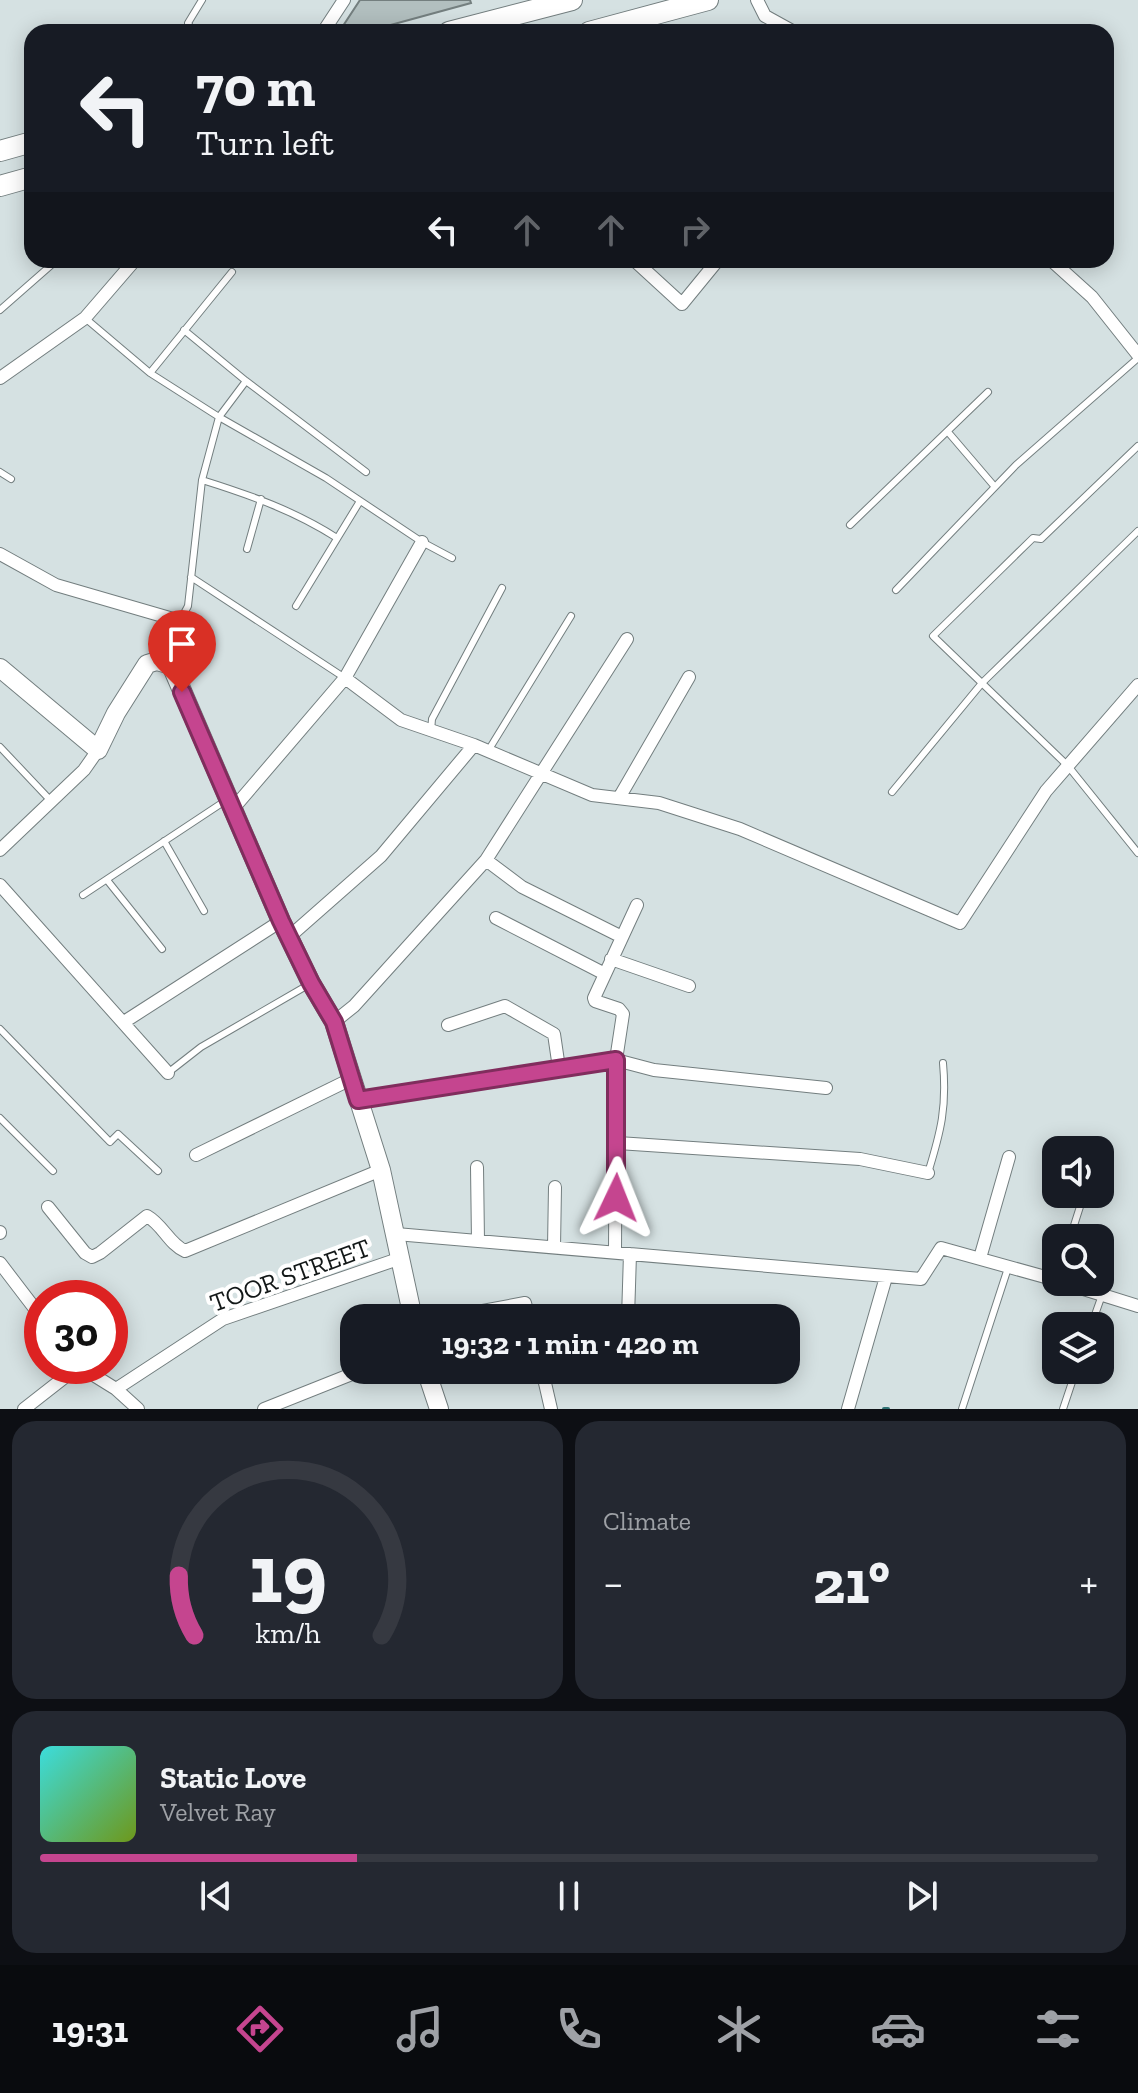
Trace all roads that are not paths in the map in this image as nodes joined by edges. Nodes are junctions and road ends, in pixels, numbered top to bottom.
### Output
1 (202, 0) edge
2 (344, 0) edge
3 (572, 0) edge
4 (708, 0) edge
5 (757, 0) edge
6 (189, 24) edge
7 (328, 24) edge
8 (480, 24) edge
9 (619, 24) edge
10 (780, 24) edge
11 (24, 144) edge
12 (0, 151) edge
13 (24, 179) edge
14 (0, 186) edge
15 (48, 268) edge
16 (128, 268) edge
17 (643, 268) edge
18 (711, 268) edge
19 (1060, 268) edge
20 (232, 272) dead end
21 (0, 310) edge
22 (85, 318) junction
23 (184, 330) junction
24 (1138, 356) edge
25 (150, 373) junction
26 (0, 378) edge
27 (246, 381) junction
28 (988, 392) dead end
29 (219, 417) junction
30 (948, 432) junction
31 (1138, 446) edge
32 (0, 472) edge
33 (366, 472) dead end
34 (11, 479) dead end
35 (202, 480) junction
36 (995, 487) junction
37 (261, 499) junction
38 (360, 501) junction
39 (850, 525) dead end
40 (1138, 531) edge
41 (337, 538) junction
42 (422, 542) junction
43 (247, 549) dead end
44 (0, 554) edge
45 (452, 558) dead end
46 (191, 577) junction
47 (502, 588) dead end
48 (896, 590) dead end
49 (296, 606) dead end
50 (571, 616) dead end
51 (180, 621) junction
52 (627, 639) dead end
53 (171, 665) junction
54 (0, 668) edge
55 (689, 677) dead end
56 (345, 678) junction
57 (982, 683) junction
58 (1138, 685) edge
59 (431, 731) junction
60 (474, 745) junction
61 (0, 747) edge
62 (98, 750) junction
63 (488, 751) junction
64 (1068, 766) junction
65 (541, 773) junction
66 (892, 792) dead end
67 (619, 798) junction
68 (52, 802) junction
69 (230, 805) junction
70 (164, 841) junction
71 (0, 850) edge
72 (1138, 853) edge
73 (486, 860) junction
74 (107, 880) junction
75 (0, 885) edge
76 (83, 895) dead end
77 (637, 905) dead end
78 (204, 911) dead end
79 (496, 918) dead end
80 (285, 929) junction
81 (622, 937) junction
82 (162, 949) dead end
83 (611, 959) junction
84 (605, 974) junction
85 (311, 983) junction
86 (689, 986) dead end
87 (124, 1022) junction
88 (334, 1022) junction
89 (448, 1025) dead end
90 (0, 1029) edge
91 (616, 1060) junction
92 (943, 1063) dead end
93 (559, 1068) junction
94 (168, 1073) joint
95 (351, 1079) junction
96 (826, 1088) dead end
97 (358, 1100) junction
98 (0, 1118) edge
99 (618, 1143) junction
100 (196, 1155) dead end
101 (1009, 1157) dead end
102 (477, 1167) dead end
103 (381, 1170) junction
104 (53, 1171) dead end
105 (158, 1171) dead end
106 (928, 1173) joint
107 (555, 1187) dead end
108 (48, 1207) dead end
109 (396, 1234) junction
110 (478, 1241) junction
111 (554, 1247) junction
112 (615, 1252) junction
113 (630, 1254) junction
114 (401, 1258) junction
115 (980, 1258) junction
116 (0, 1263) edge
117 (1009, 1265) junction
118 (1042, 1275) edge
119 (886, 1277) junction
120 (24, 1294) edge
121 (1105, 1296) edge
122 (410, 1304) edge
123 (628, 1304) edge
124 (1138, 1306) edge
125 (340, 1379) edge
126 (56, 1384) edge
127 (108, 1384) edge
128 (431, 1384) edge
129 (545, 1384) edge
130 (1071, 1384) edge
131 (116, 1389) junction
132 (24, 1409) edge
133 (138, 1409) edge
134 (264, 1409) edge
135 (439, 1409) edge
136 (551, 1409) edge
137 (848, 1409) edge
138 (962, 1409) edge
139 (1063, 1409) edge

1 - 6 lane
2 - 7 street
3 - 8 main road
4 - 9 main road
5 - 10 street
11 - 12 main road
13 - 14 main road
15 - 21 lane
16 - 22 street
17 - 18 street
19 - 24 street
20 - 23 lane
22 - 25 lane
22 - 26 street
23 - 25 lane
23 - 27 lane
24 - 36 lane
25 - 29 lane
27 - 29 lane
27 - 33 lane
28 - 30 lane
29 - 35 lane
29 - 38 lane
30 - 36 lane
30 - 39 lane
31 - 57 lane
32 - 34 lane
35 - 37 lane
35 - 46 lane
36 - 48 lane
37 - 41 lane
37 - 43 lane
38 - 41 lane
38 - 42 lane
40 - 57 lane
41 - 49 lane
42 - 45 lane
42 - 56 street
44 - 51 street
46 - 51 lane
46 - 56 lane
47 - 59 lane
50 - 63 lane
51 - 53 street
52 - 65 street
53 - 62 street
53 - 69 street
54 - 62 street
55 - 67 street
56 - 59 street
56 - 69 street
57 - 64 lane
57 - 66 lane
58 - 64 street
59 - 60 street
60 - 63 street
60 - 80 street
61 - 68 lane
62 - 68 street
63 - 65 street
64 - 67 street
64 - 72 lane
65 - 67 street
65 - 73 street
68 - 71 street
69 - 70 lane
69 - 80 street
70 - 74 lane
70 - 78 lane
73 - 81 street
73 - 88 street
74 - 76 lane
74 - 82 lane
75 - 87 street
77 - 81 street
79 - 84 street
80 - 85 street
80 - 87 street
81 - 83 street
83 - 84 street
83 - 86 street
84 - 91 street
85 - 88 street
85 - 94 lane
87 - 94 street
88 - 95 street
89 - 93 street
90 - 105 lane
91 - 93 street
91 - 96 street
91 - 99 street
92 - 106 lane
93 - 97 street
95 - 97 street
95 - 100 street
97 - 103 street
98 - 104 lane
99 - 106 street
99 - 112 street
101 - 115 street
102 - 110 street
103 - 108 street
103 - 109 street
107 - 111 street
109 - 110 street
109 - 114 street
110 - 111 street
111 - 112 street
112 - 113 street
113 - 119 street
113 - 123 street
114 - 122 street
114 - 131 street, TOOR STREET
115 - 117 street
115 - 119 street
116 - 120 street
117 - 118 street
117 - 138 lane
119 - 137 street
121 - 124 street
125 - 134 street
126 - 132 street
127 - 131 street
128 - 135 street
129 - 136 street
130 - 139 lane
131 - 133 street

